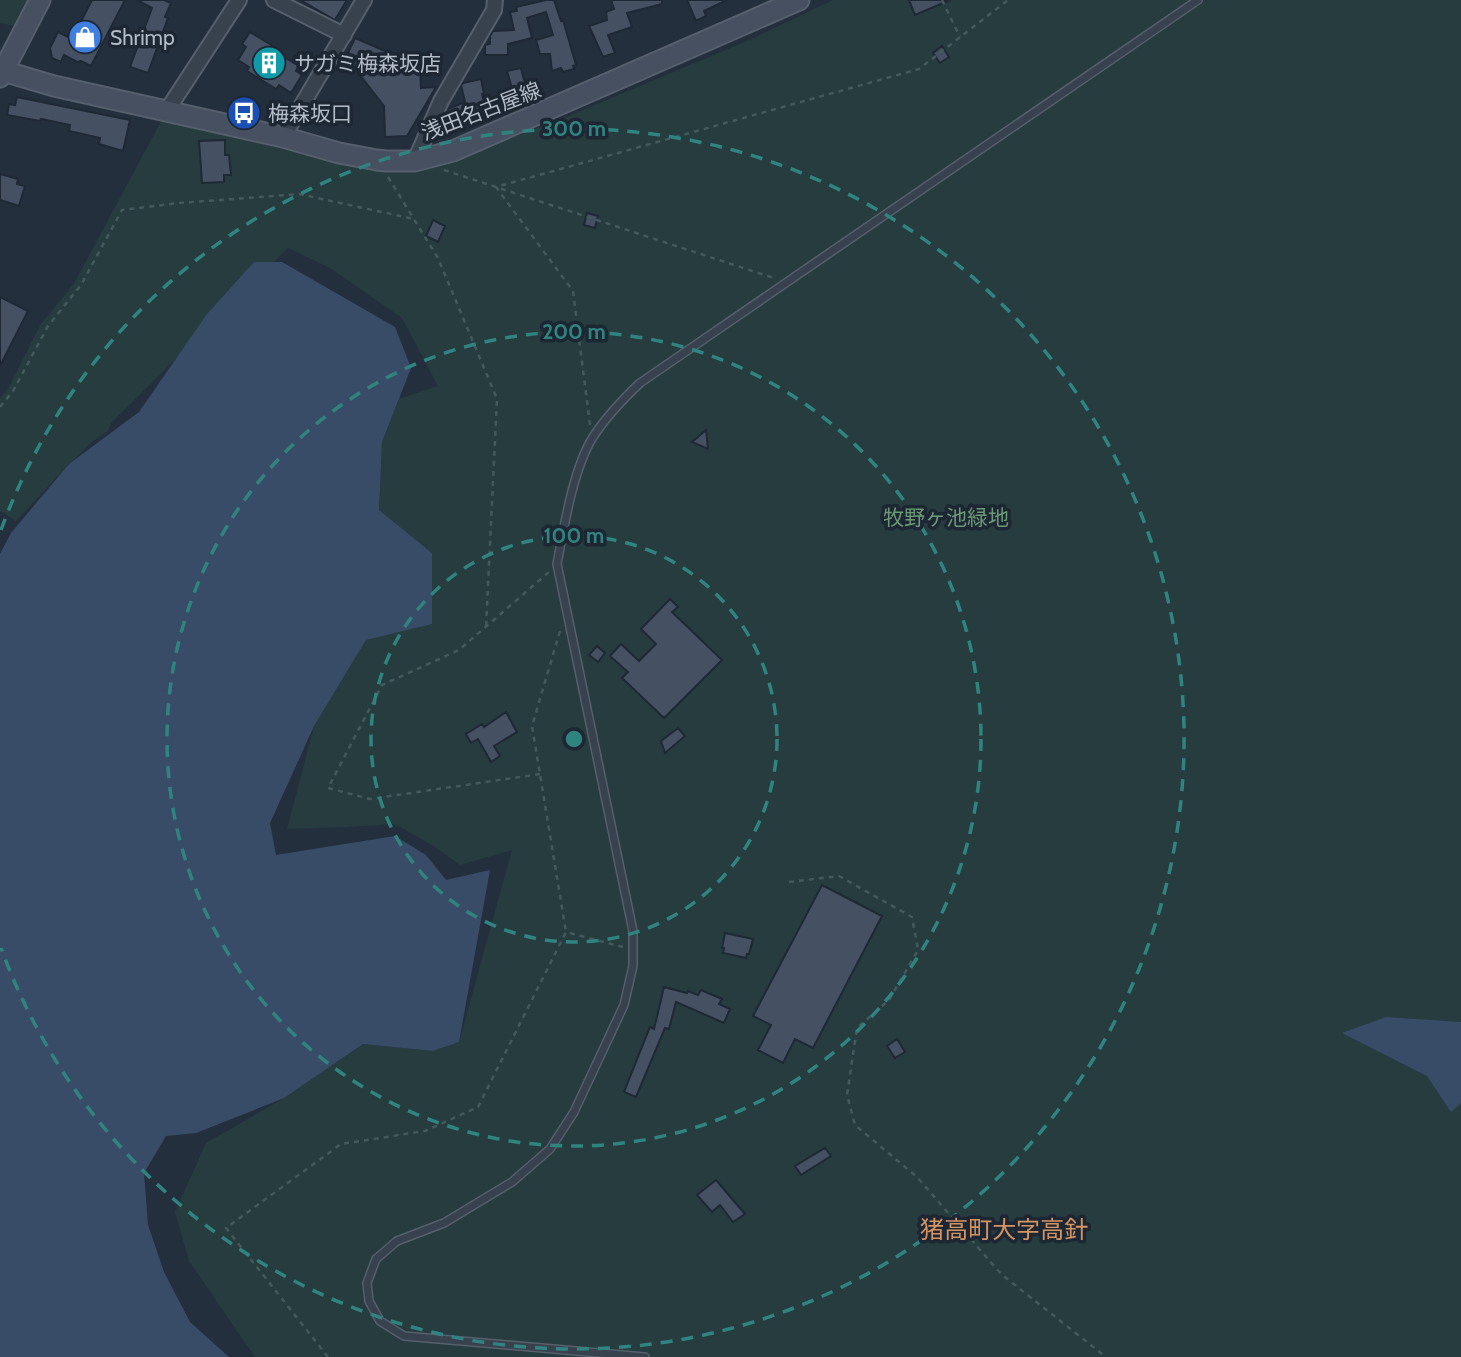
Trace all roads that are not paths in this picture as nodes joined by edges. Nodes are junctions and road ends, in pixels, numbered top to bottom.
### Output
1 (40, 0) edge
2 (239, 0) edge
3 (274, 0) edge
4 (364, 0) edge
5 (495, 0) edge
6 (799, 0) edge
7 (1198, 0) edge
8 (344, 35) junction
9 (1, 73) edge
10 (166, 112) junction
11 (283, 137) junction
12 (415, 160) junction
13 (645, 1357) edge

1 - 9 main road
2 - 10 street
3 - 8 street
4 - 8 street
5 - 12 street
6 - 12 main road, 浅田名古屋線
7 - 13 lane
8 - 11 street
9 - 10 main road, 浅田名古屋線
10 - 11 main road, 浅田名古屋線
11 - 12 main road, 浅田名古屋線

